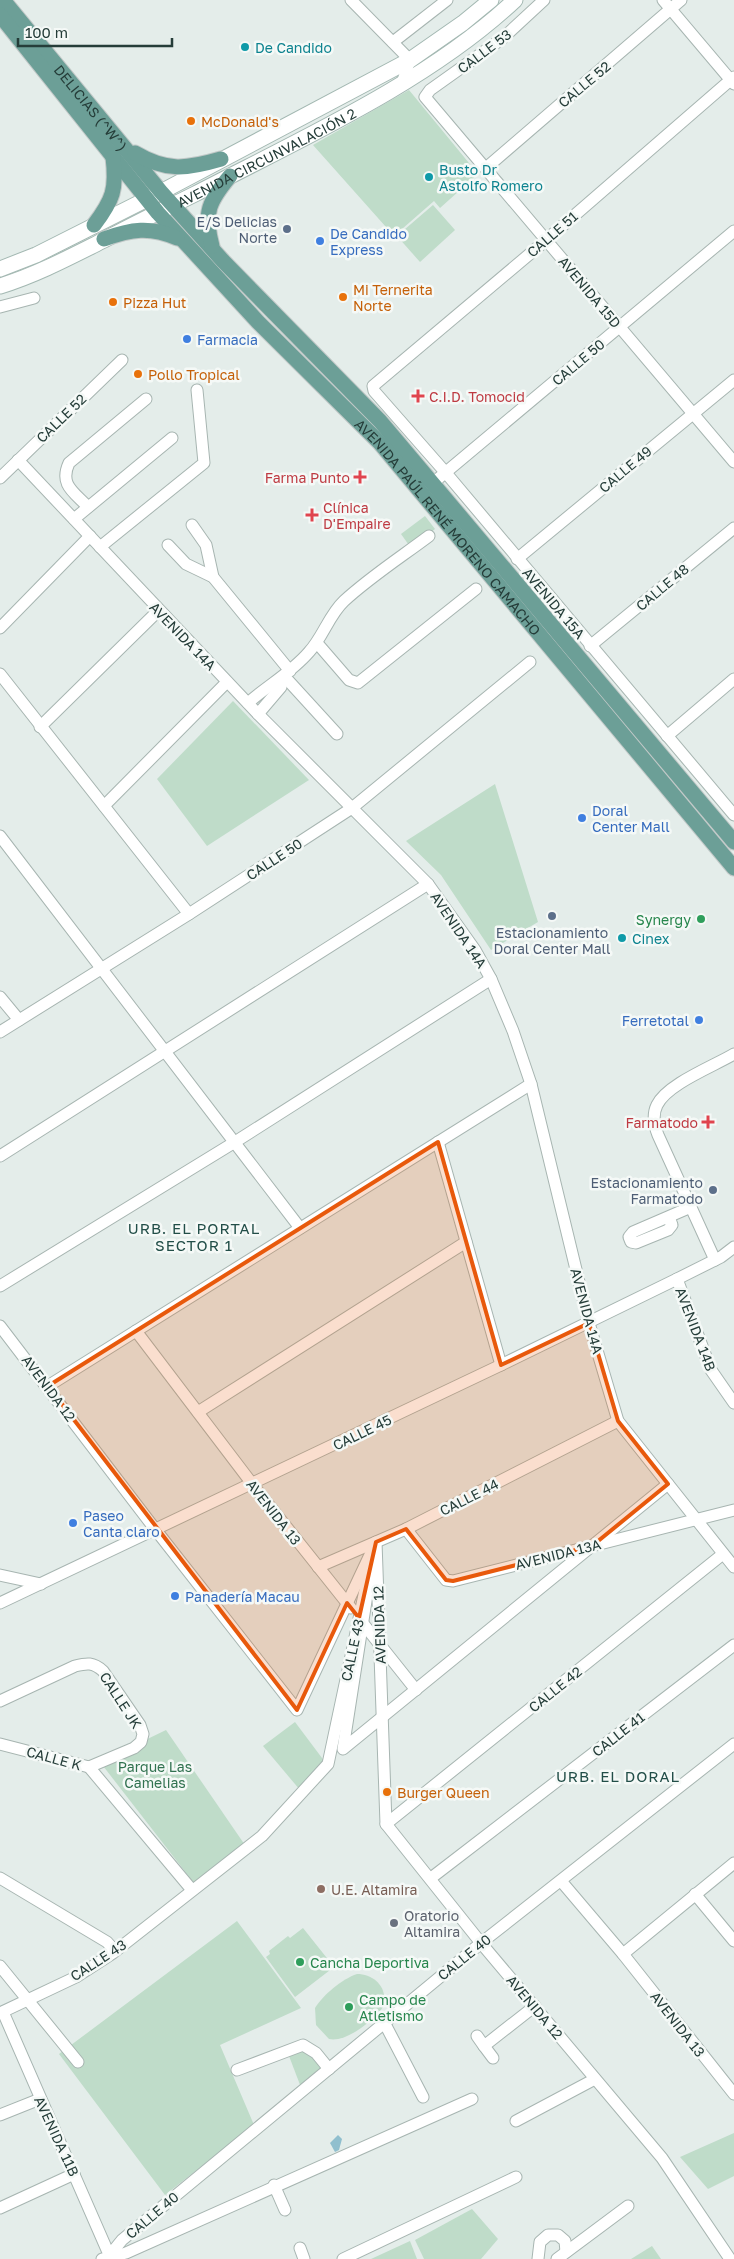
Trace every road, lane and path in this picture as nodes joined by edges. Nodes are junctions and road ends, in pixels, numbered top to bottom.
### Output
1 (3, 0) edge
2 (351, 0) edge
3 (446, 0) edge
4 (491, 0) edge
5 (515, 0) edge
6 (544, 0) edge
7 (663, 0) edge
8 (682, 0) edge
9 (671, 9) junction
10 (0, 15) edge
11 (393, 42) junction
12 (410, 60) junction
13 (733, 80) edge
14 (402, 84) junction
15 (426, 100) joint
16 (128, 149) junction
17 (113, 157) junction
18 (221, 159) junction
19 (486, 168) junction
20 (230, 176) junction
21 (161, 192) junction
22 (146, 199) junction
23 (174, 205) junction
24 (158, 213) junction
25 (94, 225) junction
26 (734, 231) edge
27 (104, 239) junction
28 (546, 240) junction
29 (183, 241) junction
30 (213, 250) junction
31 (0, 269) edge
32 (0, 286) edge
33 (34, 298) dead end
34 (0, 308) edge
35 (620, 327) junction
36 (122, 360) dead end
37 (734, 380) edge
38 (197, 390) dead end
39 (374, 391) joint
40 (146, 399) dead end
41 (693, 413) junction
42 (172, 438) dead end
43 (18, 460) junction
44 (734, 462) edge
45 (446, 473) junction
46 (0, 478) edge
47 (427, 488) junction
48 (88, 507) junction
49 (74, 519) junction
50 (192, 526) dead end
51 (734, 528) edge
52 (90, 536) junction
53 (429, 536) dead end
54 (168, 545) dead end
55 (100, 547) junction
56 (517, 559) junction
57 (213, 577) junction
58 (476, 589) dead end
59 (158, 611) junction
60 (0, 628) edge
61 (317, 643) junction
62 (590, 646) junction
63 (530, 662) dead end
64 (0, 674) edge
65 (285, 675) junction
66 (734, 679) edge
67 (227, 682) junction
68 (248, 703) junction
69 (258, 714) junction
70 (40, 726) junction
71 (337, 734) dead end
72 (666, 736) junction
73 (104, 806) junction
74 (352, 808) junction
75 (734, 815) edge
76 (0, 836) edge
77 (734, 842) edge
78 (734, 868) edge
79 (428, 884) junction
80 (188, 914) junction
81 (102, 968) junction
82 (491, 979) junction
83 (0, 997) edge
84 (19, 1020) junction
85 (0, 1032) edge
86 (167, 1052) junction
87 (734, 1054) edge
88 (531, 1084) junction
89 (234, 1142) junction
90 (438, 1142) junction
91 (0, 1156) edge
92 (691, 1206) junction
93 (668, 1218) dead end
94 (300, 1228) junction
95 (466, 1242) junction
96 (734, 1247) edge
97 (734, 1256) edge
98 (718, 1258) junction
99 (677, 1279) junction
100 (0, 1286) edge
101 (588, 1323) junction
102 (0, 1326) edge
103 (136, 1331) junction
104 (501, 1366) junction
105 (48, 1386) junction
106 (734, 1404) edge
107 (198, 1412) junction
108 (618, 1421) junction
109 (668, 1484) junction
110 (252, 1485) junction
111 (734, 1510) edge
112 (155, 1529) junction
113 (406, 1529) junction
114 (376, 1542) junction
115 (723, 1554) junction
116 (318, 1567) junction
117 (734, 1567) edge
118 (0, 1575) edge
119 (41, 1584) junction
120 (0, 1603) edge
121 (734, 1645) edge
122 (416, 1690) junction
123 (0, 1700) edge
124 (0, 1744) edge
125 (734, 1744) edge
126 (134, 1748) joint
127 (89, 1768) junction
128 (386, 1824) junction
129 (734, 1862) edge
130 (0, 1878) edge
131 (430, 1878) junction
132 (561, 1880) junction
133 (192, 1890) junction
134 (695, 1894) junction
135 (734, 1941) edge
136 (481, 1943) junction
137 (115, 1951) junction
138 (623, 1954) junction
139 (0, 1966) edge
140 (27, 1998) junction
141 (535, 2006) junction
142 (1, 2013) edge
143 (385, 2024) junction
144 (493, 2058) dead end
145 (78, 2062) dead end
146 (329, 2069) junction
147 (237, 2070) dead end
148 (595, 2078) junction
149 (734, 2094) edge
150 (423, 2097) dead end
151 (40, 2099) junction
152 (472, 2099) dead end
153 (0, 2115) edge
154 (516, 2121) dead end
155 (74, 2174) junction
156 (516, 2177) dead end
157 (274, 2185) junction
158 (628, 2206) dead end
159 (0, 2208) edge
160 (285, 2210) dead end
161 (561, 2256) edge
162 (107, 2258) edge
163 (343, 2259) edge
164 (538, 2259) edge
165 (730, 2259) edge

1 - 16 main road, DELICIAS (^W^)
2 - 11 street
3 - 11 street
4 - 12 main road, AVENIDA CIRCUNVALACIÓN 2
5 - 14 main road, AVENIDA CIRCUNVALACIÓN 2
6 - 15 street, CALLE 53
7 - 9 street
8 - 9 street, CALLE 52
9 - 13 street
9 - 19 street, CALLE 52
10 - 17 main road, DELICIAS (^W^)
11 - 12 street
12 - 14 street
12 - 18 main road, AVENIDA CIRCUNVALACIÓN 2
13 - 28 street, CALLE 51
14 - 20 main road, AVENIDA CIRCUNVALACIÓN 2
15 - 19 street, AVENIDA 15D
16 - 18 main road
16 - 21 main road, DELICIAS (^W^)
17 - 22 main road, DELICIAS (^W^)
17 - 25 main road
18 - 21 main road, AVENIDA CIRCUNVALACIÓN 2
19 - 28 street, AVENIDA 15D
20 - 23 main road, AVENIDA CIRCUNVALACIÓN 2
20 - 30 main road
21 - 22 main road, AVENIDA CIRCUNVALACIÓN 2
21 - 23 main road, AVENIDA PAÚL RENÉ MORENO CAMACHO
22 - 24 main road, AVENIDA PAÚL RENÉ MORENO CAMACHO
22 - 25 main road, AVENIDA CIRCUNVALACIÓN 2
23 - 24 main road, AVENIDA CIRCUNVALACIÓN 2
23 - 30 main road, AVENIDA PAÚL RENÉ MORENO CAMACHO
24 - 27 main road, AVENIDA CIRCUNVALACIÓN 2
24 - 29 main road, AVENIDA PAÚL RENÉ MORENO CAMACHO
25 - 31 main road, AVENIDA CIRCUNVALACIÓN 2
26 - 35 street, CALLE 50
27 - 29 main road
27 - 32 main road, AVENIDA CIRCUNVALACIÓN 2
28 - 35 street, AVENIDA 15D
28 - 39 street, CALLE 51
29 - 47 main road, AVENIDA PAÚL RENÉ MORENO CAMACHO
30 - 47 main road, AVENIDA PAÚL RENÉ MORENO CAMACHO
33 - 34 street
35 - 41 street, AVENIDA 15D
35 - 45 street, CALLE 50
36 - 43 street, CALLE 52
37 - 41 street, CALLE 49
38 - 55 street
39 - 45 street, AVENIDA 15A
40 - 48 street
41 - 44 street, AVENIDA 15D
41 - 56 street, CALLE 49
42 - 48 street
43 - 46 street, CALLE 52
43 - 49 street, AVENIDA 14A
45 - 47 street, CALLE 50
45 - 56 street, AVENIDA 15A
47 - 77 main road, AVENIDA PAÚL RENÉ MORENO CAMACHO
47 - 78 main road, AVENIDA PAÚL RENÉ MORENO CAMACHO
48 - 49 street
49 - 52 street, AVENIDA 14A
50 - 57 street
51 - 62 street, CALLE 48
52 - 55 street, AVENIDA 14A
52 - 60 street
53 - 61 street
54 - 57 street
55 - 59 street, AVENIDA 14A
56 - 62 street, AVENIDA 15A
57 - 65 street
58 - 61 street
59 - 67 street, AVENIDA 14A
59 - 70 street
61 - 65 street
62 - 72 street, AVENIDA 15A
63 - 74 street, CALLE 50
64 - 70 street
65 - 68 street
65 - 69 street
65 - 71 street
66 - 72 street
67 - 68 street, AVENIDA 14A
67 - 73 street
68 - 69 street, AVENIDA 14A
69 - 74 street, AVENIDA 14A
70 - 73 street
72 - 75 street, AVENIDA 15A
73 - 80 street
74 - 79 street, AVENIDA 14A
74 - 80 street, CALLE 50
76 - 81 street
79 - 82 street, AVENIDA 14A
79 - 86 street
80 - 81 street, CALLE 50
81 - 84 street, CALLE 50
81 - 86 street
82 - 88 street, AVENIDA 14A
82 - 89 street
83 - 84 street
84 - 85 street, CALLE 50
86 - 89 street
86 - 91 street
87 - 92 street
88 - 90 street
88 - 101 street, AVENIDA 14A
89 - 94 street
89 - 100 street
90 - 94 street
90 - 95 street
92 - 93 street
92 - 98 street
94 - 103 street
95 - 104 street
95 - 107 street
96 - 98 street, CALLE 45
97 - 98 street, CALLE 45
98 - 99 street, CALLE 45
99 - 101 street, CALLE 45
99 - 106 street, AVENIDA 14B
101 - 104 street, CALLE 45
101 - 108 street, AVENIDA 14A
102 - 105 street, AVENIDA 12
103 - 105 street
103 - 107 street, AVENIDA 13
104 - 110 street, CALLE 45
105 - 112 street, AVENIDA 12
107 - 110 street, AVENIDA 13
108 - 109 street, AVENIDA 14A
108 - 113 street, CALLE 44
109 - 115 street, AVENIDA 14A
109 - 122 street, CALLE 43
110 - 112 street, CALLE 45
110 - 116 street, AVENIDA 13
111 - 113 street, AVENIDA 13A
112 - 114 street, AVENIDA 12
112 - 119 street, CALLE 45
113 - 114 street, CALLE 44
114 - 116 street, CALLE 44
114 - 122 street, CALLE 43
114 - 128 street, AVENIDA 12
114 - 133 street, CALLE 43
115 - 117 street, AVENIDA 14A
115 - 128 street, CALLE 42
116 - 122 street, AVENIDA 13
118 - 119 street
119 - 120 street, CALLE 45
121 - 131 street, CALLE 41
123 - 126 street, CALLE JK
124 - 127 street, CALLE K
125 - 132 street, CALLE 40
126 - 127 street, CALLE K
127 - 133 street
128 - 131 street, AVENIDA 12
129 - 134 street
130 - 137 street
131 - 136 street, AVENIDA 12
132 - 136 street, CALLE 40
132 - 138 street, AVENIDA 13
133 - 137 street, CALLE 43
134 - 135 street
134 - 138 street
136 - 141 street, AVENIDA 12
136 - 143 street, CALLE 40
137 - 140 street, CALLE 43
138 - 149 street, AVENIDA 13
139 - 140 street
140 - 142 street, CALLE 43
140 - 145 street
141 - 144 street
141 - 148 street, AVENIDA 12
142 - 151 street, AVENIDA 11B
143 - 146 street, CALLE 40
143 - 150 street
146 - 147 street
146 - 162 street, CALLE 40
148 - 154 street
148 - 165 street, AVENIDA 12
151 - 153 street
151 - 155 street, AVENIDA 11B
152 - 157 street
155 - 159 street
155 - 162 street, AVENIDA 11B
156 - 163 street
157 - 160 street
157 - 162 street
158 - 161 street
161 - 164 street

